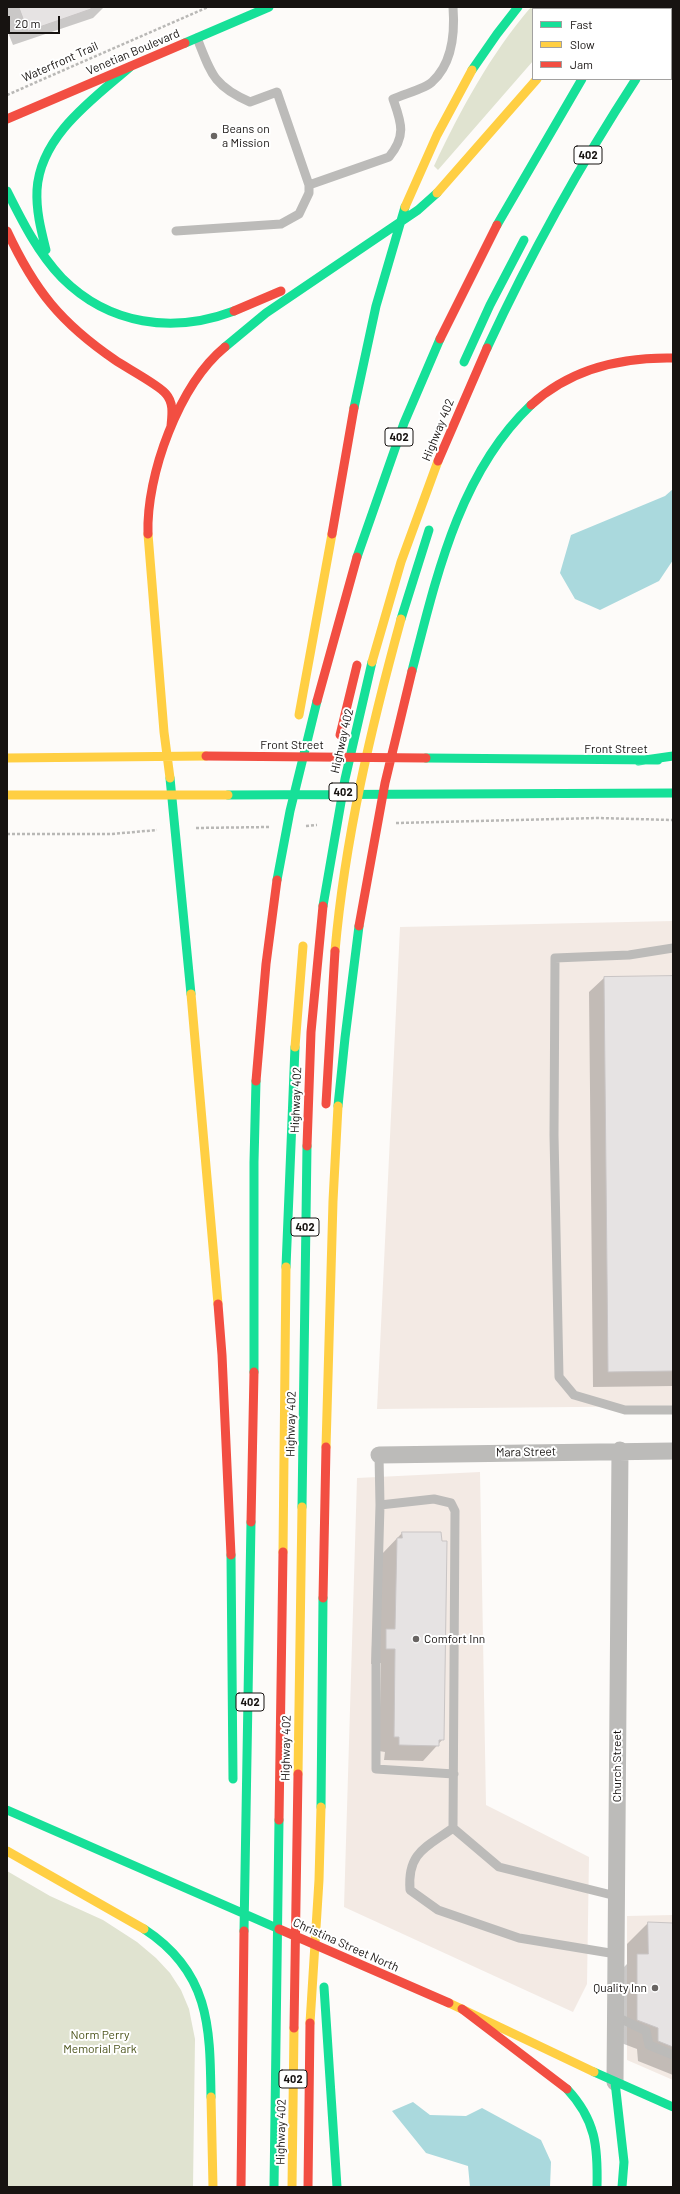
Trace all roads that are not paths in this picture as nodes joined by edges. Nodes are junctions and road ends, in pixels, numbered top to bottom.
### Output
1 (269, 7) edge
2 (453, 7) edge
3 (518, 7) edge
4 (197, 38) junction
5 (130, 67) junction
6 (536, 80) edge
7 (581, 80) edge
8 (635, 80) edge
9 (7, 120) edge
10 (309, 185) junction
11 (7, 191) edge
12 (7, 231) edge
13 (176, 231) dead end
14 (528, 232) dead end
15 (337, 266) junction
16 (56, 271) junction
17 (673, 358) edge
18 (462, 368) dead end
19 (171, 426) junction
20 (432, 524) dead end
21 (360, 653) dead end
22 (297, 728) dead end
23 (294, 749) dead end
24 (167, 756) junction
25 (673, 756) edge
26 (7, 758) edge
27 (638, 760) junction
28 (673, 760) edge
29 (333, 767) dead end
30 (330, 782) dead end
31 (673, 793) edge
32 (7, 795) edge
33 (172, 796) junction
34 (325, 804) dead end
35 (284, 843) junction
36 (304, 940) dead end
37 (673, 948) edge
38 (325, 1112) dead end
39 (325, 1173) dead end
40 (328, 1373) junction
41 (673, 1410) edge
42 (620, 1450) junction
43 (673, 1451) edge
44 (379, 1455) joint
45 (380, 1505) junction
46 (454, 1774) junction
47 (234, 1790) dead end
48 (7, 1810) edge
49 (454, 1828) junction
50 (7, 1851) edge
51 (235, 1884) dead end
52 (318, 1884) junction
53 (616, 1896) junction
54 (616, 1954) junction
55 (462, 2009) junction
56 (615, 2016) junction
57 (244, 2043) junction
58 (673, 2054) edge
59 (615, 2082) junction
60 (673, 2107) edge
61 (213, 2187) edge
62 (241, 2187) edge
63 (274, 2187) edge
64 (292, 2187) edge
65 (308, 2187) edge
66 (337, 2187) edge
67 (597, 2187) edge
68 (622, 2187) edge

1 - 4 main road, Venetian Boulevard
2 - 10 lane
3 - 22 main road
4 - 5 main road, Venetian Boulevard
4 - 10 lane
5 - 9 main road, Venetian Boulevard
5 - 16 main road
6 - 15 main road
7 - 35 main road, 402
8 - 64 main road, Highway 402 / 402
10 - 13 lane
11 - 16 main road
12 - 19 main road
14 - 18 main road
15 - 16 main road
15 - 19 main road
17 - 40 main road
19 - 24 main road
20 - 38 main road
21 - 29 main road
23 - 35 main road
24 - 26 main road, Front Street
24 - 27 main road, Front Street
24 - 33 main road
25 - 27 main road
27 - 28 main road, Front Street
30 - 34 main road
31 - 33 main road
32 - 33 main road
33 - 47 main road
35 - 57 main road, 402
36 - 63 main road
37 - 41 lane
39 - 40 main road
40 - 52 main road
42 - 43 street, Mara Street
42 - 44 street, Mara Street
42 - 53 street, Church Street
44 - 45 lane
45 - 46 lane
45 - 46 lane
46 - 49 lane
48 - 55 main road, Christina Street North
49 - 53 lane
49 - 54 lane
50 - 61 main road
51 - 57 main road
52 - 65 main road
52 - 66 main road
53 - 54 street, Church Street
54 - 56 street, Church Street
55 - 59 main road, Christina Street North
55 - 67 main road
56 - 58 lane
56 - 59 street, Church Street
57 - 62 main road, 402
59 - 60 main road, Christina Street North
59 - 68 main road

